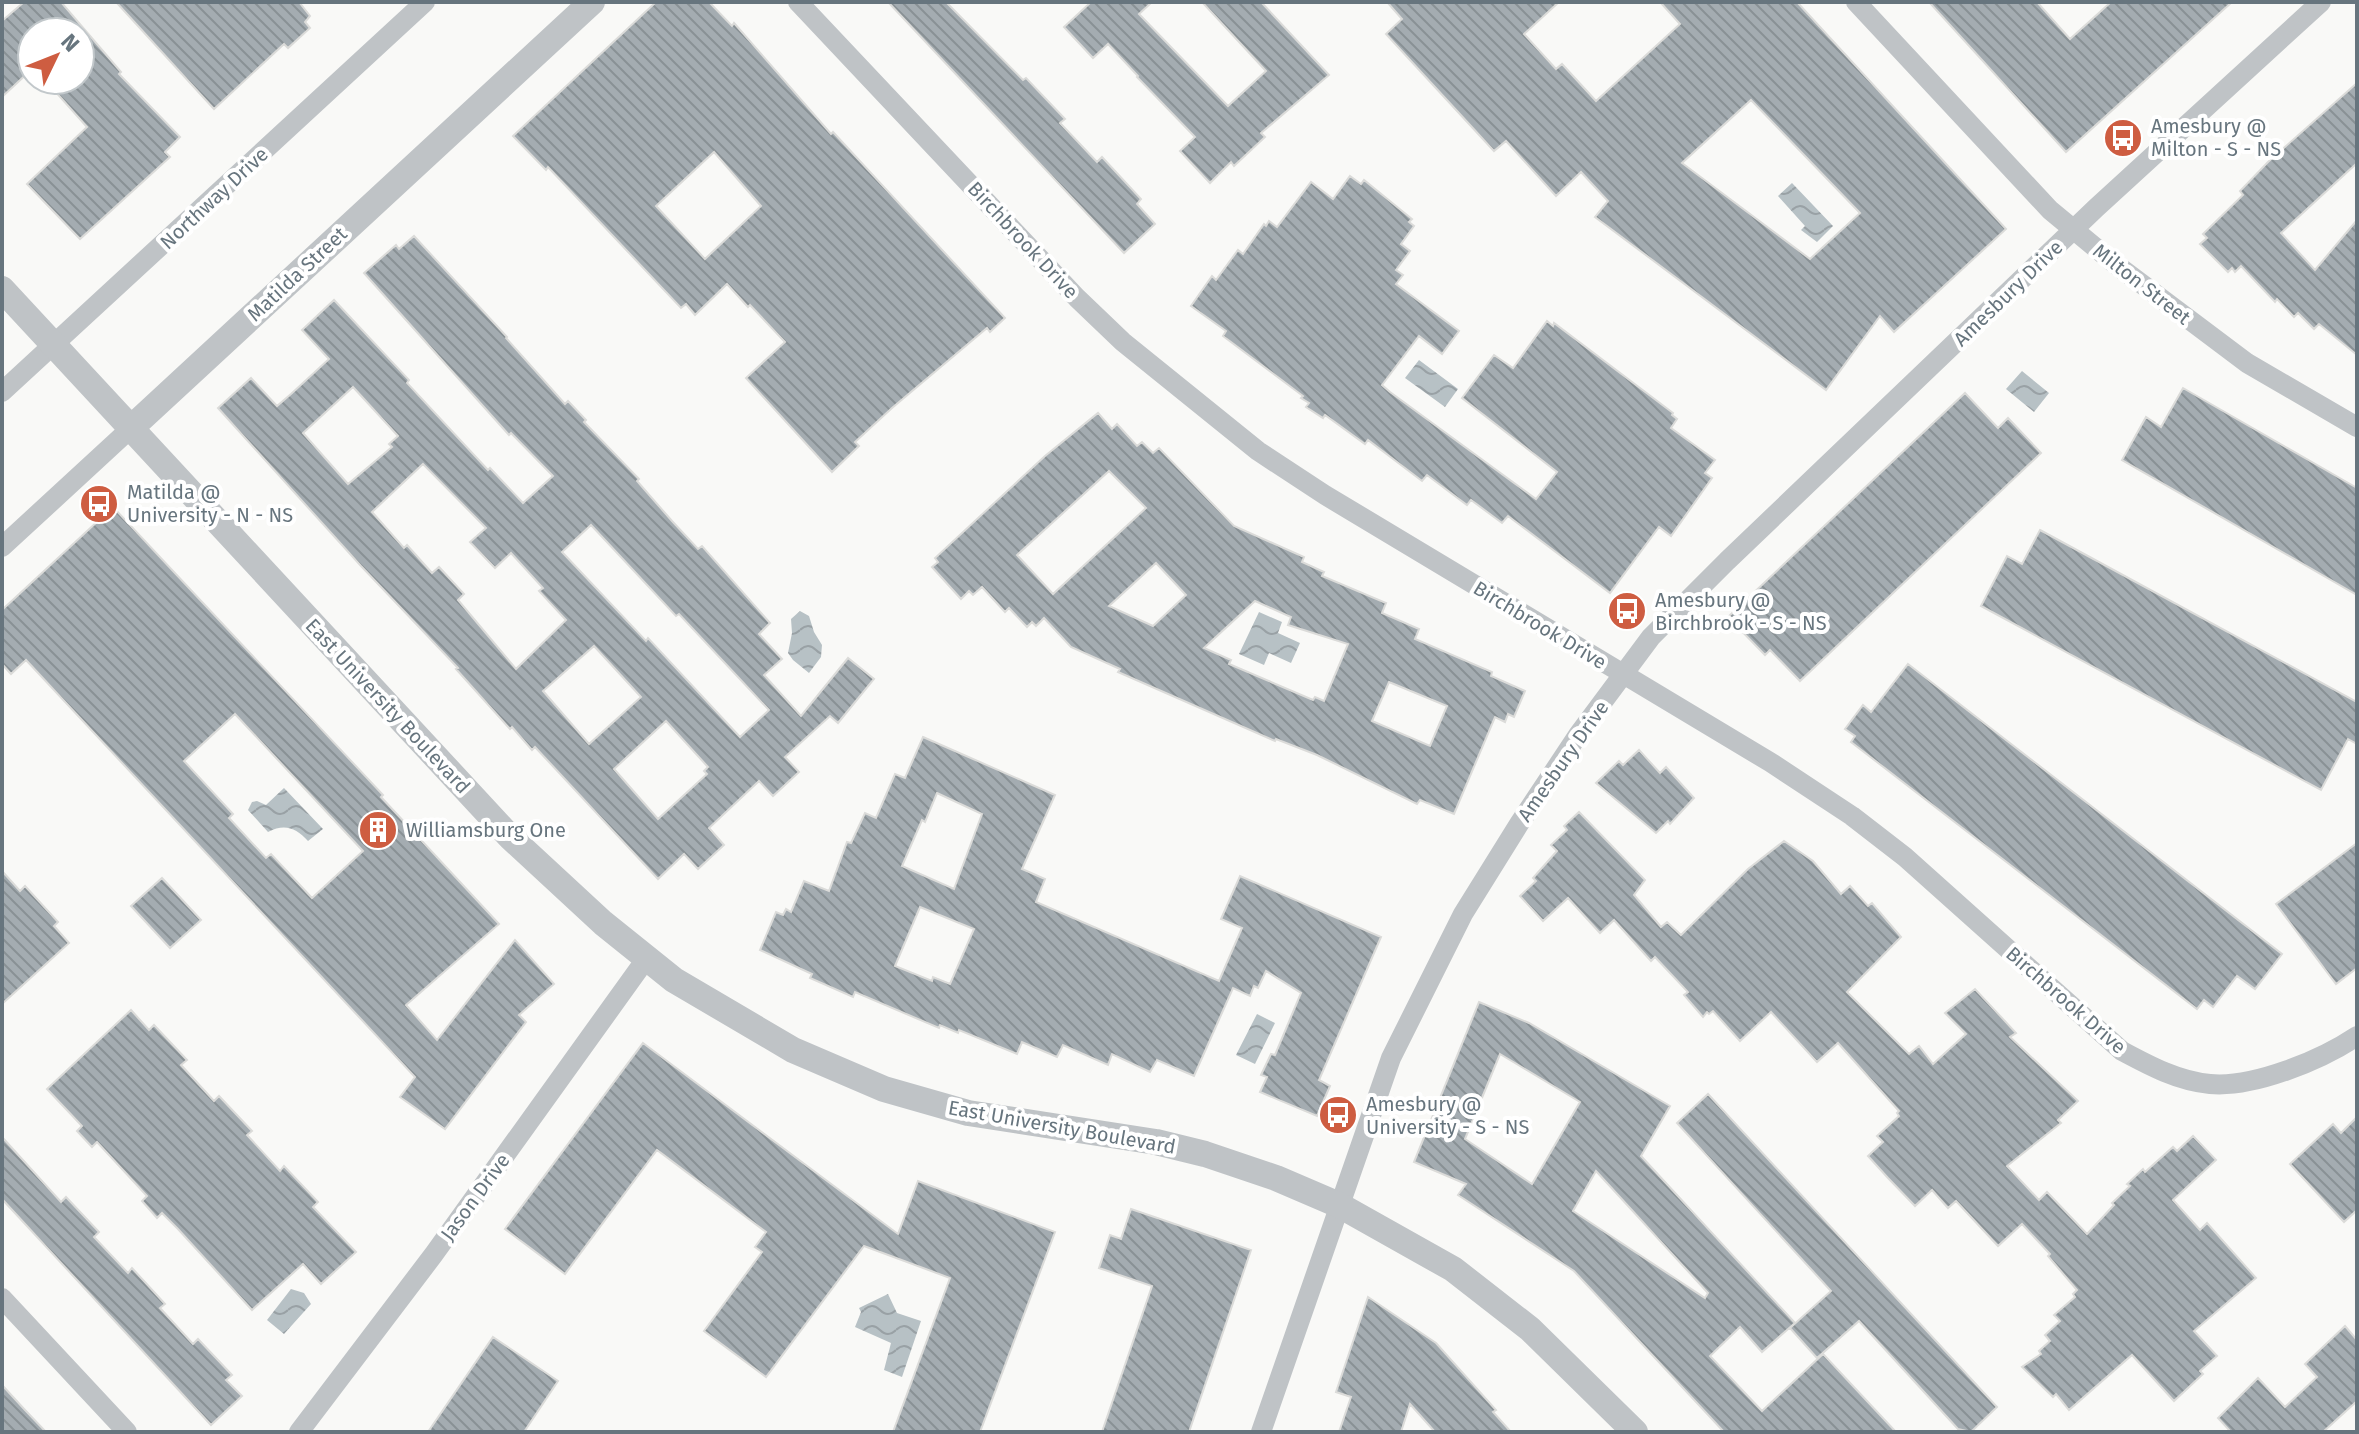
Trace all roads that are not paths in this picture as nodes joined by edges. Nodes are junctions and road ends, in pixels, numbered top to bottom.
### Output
1 (425, 2) edge
2 (592, 2) edge
3 (798, 2) edge
4 (1856, 2) edge
5 (2321, 2) edge
6 (2074, 230) junction
7 (2, 289) edge
8 (54, 345) junction
9 (2, 392) edge
10 (2357, 427) edge
11 (130, 429) junction
12 (2, 547) edge
13 (1623, 675) junction
14 (646, 959) junction
15 (2357, 1036) edge
16 (1339, 1205) junction
17 (2, 1298) edge
18 (127, 1432) edge
19 (299, 1432) edge
20 (1261, 1432) edge
21 (1635, 1432) edge

1 - 8 street, Northway Drive
2 - 11 street, Matilda Street
3 - 13 street, Birchbrook Drive
4 - 6 street, Milton Street
5 - 6 street, Amesbury Drive
6 - 10 street, Milton Street
6 - 13 street, Amesbury Drive
7 - 8 street, East University Boulevard
8 - 9 street, Northway Drive
8 - 11 street, East University Boulevard
11 - 12 street, Matilda Street
11 - 14 street, East University Boulevard
13 - 15 street, Birchbrook Drive
13 - 16 street, Amesbury Drive
14 - 16 street, East University Boulevard
14 - 19 street, Jason Drive
16 - 20 street, Amesbury Drive
16 - 21 street, East University Boulevard
17 - 18 street

